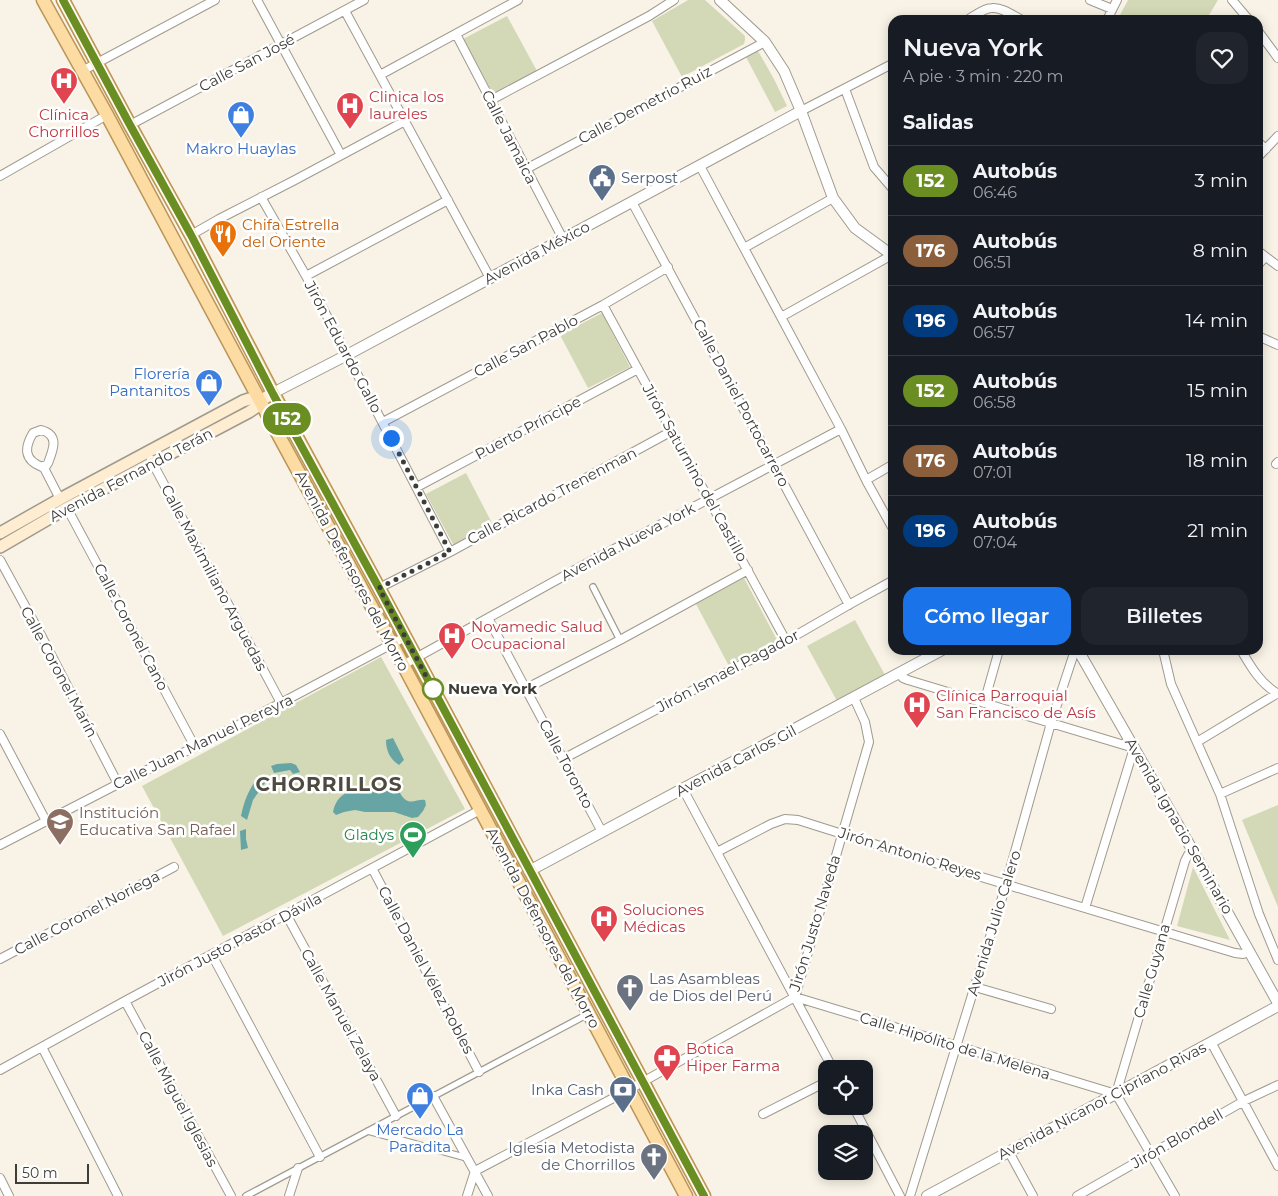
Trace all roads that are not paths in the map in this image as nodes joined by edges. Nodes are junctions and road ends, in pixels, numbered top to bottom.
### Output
1 (43, 0) edge
2 (63, 0) edge
3 (215, 0) edge
4 (257, 0) edge
5 (364, 0) edge
6 (518, 0) edge
7 (674, 0) edge
8 (720, 0) edge
9 (1090, 0) edge
10 (1117, 0) edge
11 (1235, 1) edge
12 (1112, 9) junction
13 (345, 10) junction
14 (976, 15) edge
15 (1013, 15) edge
16 (1109, 15) edge
17 (1245, 15) edge
18 (456, 34) junction
19 (1263, 38) edge
20 (765, 42) junction
21 (281, 44) junction
22 (1278, 58) edge
23 (97, 63) junction
24 (888, 66) edge
25 (82, 71) junction
26 (380, 75) junction
27 (844, 88) junction
28 (491, 100) junction
29 (801, 111) junction
30 (107, 115) junction
31 (405, 120) junction
32 (130, 125) junction
33 (1278, 136) edge
34 (1263, 146) edge
35 (1266, 149) junction
36 (1263, 152) edge
37 (340, 155) junction
38 (700, 166) junction
39 (526, 169) junction
40 (0, 176) edge
41 (888, 181) edge
42 (261, 197) junction
43 (833, 198) junction
44 (448, 200) junction
45 (632, 202) junction
46 (191, 235) junction
47 (563, 239) junction
48 (744, 248) junction
49 (888, 252) edge
50 (888, 257) edge
51 (1265, 257) joint
52 (1263, 259) edge
53 (1278, 266) edge
54 (668, 267) junction
55 (306, 276) junction
56 (490, 278) junction
57 (603, 305) junction
58 (780, 316) junction
59 (1263, 338) edge
60 (1278, 345) edge
61 (347, 355) junction
62 (638, 369) junction
63 (273, 394) junction
64 (260, 401) junction
65 (383, 422) junction
66 (841, 429) junction
67 (672, 432) junction
68 (147, 452) junction
69 (153, 463) junction
70 (773, 465) junction
71 (43, 466) junction
72 (888, 467) edge
73 (866, 481) junction
74 (417, 487) junction
75 (709, 499) junction
76 (64, 503) junction
77 (888, 520) edge
78 (0, 533) edge
79 (0, 547) edge
80 (450, 552) junction
81 (0, 560) edge
82 (748, 570) junction
83 (888, 583) edge
84 (379, 588) junction
85 (593, 588) dead end
86 (849, 604) junction
87 (488, 618) junction
88 (405, 637) junction
89 (620, 640) junction
90 (786, 641) junction
91 (392, 644) junction
92 (932, 655) edge
93 (998, 655) edge
94 (1074, 655) edge
95 (1079, 655) edge
96 (1164, 655) edge
97 (1244, 655) edge
98 (416, 658) junction
99 (403, 665) junction
100 (898, 673) junction
101 (525, 689) junction
102 (1278, 693) edge
103 (854, 698) junction
104 (281, 703) junction
105 (984, 704) junction
106 (1052, 724) junction
107 (0, 734) edge
108 (1197, 742) junction
109 (195, 747) junction
110 (1134, 748) junction
111 (563, 759) junction
112 (1278, 768) edge
113 (118, 784) junction
114 (683, 789) junction
115 (1220, 794) junction
116 (480, 810) junction
117 (46, 822) junction
118 (602, 832) junction
119 (842, 834) junction
120 (0, 845) edge
121 (1193, 850) junction
122 (717, 852) junction
123 (174, 866) dead end
124 (372, 868) junction
125 (529, 871) junction
126 (1006, 884) junction
127 (1085, 908) junction
128 (286, 914) junction
129 (1164, 932) junction
130 (1250, 952) junction
131 (212, 955) junction
132 (0, 959) edge
133 (1278, 960) edge
134 (975, 987) junction
135 (794, 997) junction
136 (125, 1001) junction
137 (1278, 1005) edge
138 (1051, 1009) dead end
139 (588, 1014) junction
140 (1211, 1042) junction
141 (957, 1046) junction
142 (42, 1047) junction
143 (828, 1060) edge
144 (0, 1070) edge
145 (479, 1072) junction
146 (642, 1082) junction
147 (1278, 1085) edge
148 (818, 1086) edge
149 (629, 1089) junction
150 (1116, 1094) junction
151 (433, 1096) junction
152 (1244, 1101) junction
153 (763, 1114) dead end
154 (858, 1115) edge
155 (396, 1116) junction
156 (368, 1131) junction
157 (1009, 1152) junction
158 (1150, 1154) junction
159 (320, 1157) junction
160 (467, 1158) junction
161 (1278, 1166) edge
162 (298, 1168) junction
163 (475, 1172) junction
164 (0, 1178) edge
165 (116, 1194) edge
166 (9, 1196) edge
167 (231, 1196) edge
168 (246, 1196) edge
169 (289, 1196) edge
170 (467, 1196) edge
171 (488, 1196) edge
172 (686, 1196) edge
173 (704, 1196) edge
174 (900, 1196) edge
175 (910, 1196) edge
176 (926, 1196) edge
177 (1033, 1196) edge
178 (1077, 1196) edge
179 (1174, 1196) edge

1 - 25 main road, Avenida Defensores del Morro
2 - 23 main road, Avenida Defensores del Morro
3 - 23 street
4 - 21 street
5 - 13 street, Calle San José
6 - 18 street
7 - 28 street
8 - 20 street
9 - 12 street
10 - 12 street
11 - 17 street
12 - 16 street
13 - 21 street, Calle San José
13 - 26 street
14 - 15 street
18 - 26 street
18 - 28 street, Calle Jamaica
19 - 22 street
20 - 29 street
20 - 39 street, Calle Demetrio Ruiz
21 - 32 street, Calle San José
21 - 37 street
23 - 25 street
23 - 32 main road, Avenida Defensores del Morro
24 - 27 street
25 - 30 main road, Avenida Defensores del Morro
26 - 31 street
27 - 29 street
27 - 41 street
28 - 39 street, Calle Jamaica
29 - 38 street, Avenida México
29 - 43 street
30 - 40 street
30 - 64 main road, Avenida Defensores del Morro
31 - 37 street
31 - 44 street
32 - 46 main road, Avenida Defensores del Morro
33 - 35 street
34 - 35 street
35 - 36 street
37 - 42 street
38 - 45 street, Avenida México
38 - 48 street
39 - 47 street, Calle Jamaica
42 - 46 street
42 - 55 street, Jirón Eduardo Gallo
43 - 48 street
43 - 49 street
44 - 55 street
44 - 56 street
45 - 47 street, Avenida México
45 - 54 street, Calle Daniel Portocarrero
46 - 63 main road, Avenida Defensores del Morro
47 - 56 street, Avenida México
48 - 58 street
50 - 58 street
51 - 52 street
51 - 53 street
54 - 57 street, Calle San Pablo
54 - 70 street, Calle Daniel Portocarrero
55 - 61 street, Jirón Eduardo Gallo
56 - 61 street, Avenida México
57 - 62 street, Jirón Saturnino del Castillo
57 - 65 street, Calle San Pablo
58 - 66 street
59 - 60 street
61 - 63 street, Avenida México
61 - 65 street, Jirón Eduardo Gallo
62 - 67 street, Jirón Saturnino del Castillo
62 - 74 street, Puerto Príncipe
63 - 64 main road, Avenida Fernando Terán
63 - 84 main road, Avenida Defensores del Morro
64 - 68 main road, Avenida Fernando Terán
64 - 69 main road, Avenida Fernando Terán
64 - 91 main road, Avenida Defensores del Morro
65 - 74 street, Jirón Eduardo Gallo
66 - 70 street, Avenida Nueva York
66 - 73 street
67 - 75 street, Jirón Saturnino del Castillo
67 - 80 street, Calle Ricardo Trenenman
68 - 69 street, Calle Maximiliano Arguedas
68 - 76 main road, Avenida Fernando Terán
69 - 76 main road, Avenida Fernando Terán
69 - 104 street, Calle Maximiliano Arguedas
70 - 75 street, Avenida Nueva York
70 - 86 street, Calle Daniel Portocarrero
71 - 71 street
71 - 76 street, Calle Coronel Cano
72 - 73 street
73 - 77 street
74 - 80 street, Jirón Eduardo Gallo
75 - 82 street, Jirón Saturnino del Castillo
75 - 87 street, Avenida Nueva York
76 - 78 main road, Avenida Fernando Terán
76 - 79 main road, Avenida Fernando Terán
76 - 109 street, Calle Coronel Cano
80 - 84 street, Calle Ricardo Trenenman
81 - 113 street, Calle Coronel Marín
82 - 89 street
82 - 90 street, Jirón Saturnino del Castillo
83 - 86 street, Jirón Ismael Pagador
84 - 88 main road, Avenida Defensores del Morro
85 - 89 street
86 - 90 street, Jirón Ismael Pagador
87 - 98 street, Avenida Nueva York
87 - 101 street, Calle Toronto
88 - 91 street, Calle Juan Manuel Pereyra
88 - 98 main road, Avenida Defensores del Morro
89 - 101 street
90 - 111 street, Jirón Ismael Pagador
91 - 99 main road, Avenida Defensores del Morro
91 - 104 street, Calle Juan Manuel Pereyra
92 - 100 street, Avenida Carlos Gil
93 - 105 street
94 - 106 street, Avenida Julio Calero
95 - 110 street, Avenida Ignacio Seminario
96 - 108 street
97 - 102 street
98 - 99 street, Avenida Nueva York
98 - 125 main road, Avenida Defensores del Morro
99 - 116 main road, Avenida Defensores del Morro
100 - 103 street, Avenida Carlos Gil
100 - 105 street
101 - 111 street, Calle Toronto
102 - 108 street
103 - 114 street, Avenida Carlos Gil
103 - 119 street, Jirón Justo Naveda
104 - 109 street, Calle Juan Manuel Pereyra
105 - 106 street
106 - 110 street
106 - 126 street, Avenida Julio Calero
107 - 117 street
108 - 115 street
109 - 113 street, Calle Juan Manuel Pereyra
110 - 121 street, Avenida Ignacio Seminario
110 - 127 street
111 - 118 street, Calle Toronto
112 - 115 street
113 - 117 street, Calle Juan Manuel Pereyra
114 - 118 street, Avenida Carlos Gil
114 - 122 street
115 - 133 street
116 - 124 street, Jirón Justo Pastor Dávila
116 - 139 main road, Avenida Defensores del Morro
117 - 120 street, Calle Juan Manuel Pereyra
118 - 125 street, Avenida Carlos Gil
119 - 122 street, Jirón Antonio Reyes
119 - 126 street, Jirón Antonio Reyes
119 - 135 street, Jirón Justo Naveda
121 - 129 street, Calle Guyana
121 - 130 street, Avenida Ignacio Seminario
122 - 135 street
123 - 132 street, Calle Coronel Noriega
124 - 128 street, Jirón Justo Pastor Dávila
124 - 145 street, Calle Daniel Vélez Robles
125 - 146 main road, Avenida Defensores del Morro
126 - 127 street, Jirón Antonio Reyes
126 - 134 street, Avenida Julio Calero
127 - 129 street, Jirón Antonio Reyes
128 - 131 street, Jirón Justo Pastor Dávila
128 - 155 street, Calle Manuel Zelaya
129 - 130 street, Jirón Antonio Reyes
129 - 150 street, Calle Guyana
130 - 137 street, Avenida Ignacio Seminario
131 - 136 street, Jirón Justo Pastor Dávila
131 - 159 street
134 - 138 street
134 - 141 street, Avenida Julio Calero
135 - 141 street, Calle Hipólito de la Melena
135 - 143 street
135 - 146 street, Jirón Justo Naveda
136 - 142 street, Jirón Justo Pastor Dávila
136 - 167 street, Calle Miguel Iglesias
137 - 140 street, Avenida Nicanor Cipriano Rivas
139 - 145 street
139 - 149 main road, Avenida Defensores del Morro
140 - 150 street, Avenida Nicanor Cipriano Rivas
140 - 152 street
141 - 150 street, Calle Hipólito de la Melena
141 - 175 street, Avenida Julio Calero
142 - 144 street, Jirón Justo Pastor Dávila
142 - 165 street
145 - 151 street
146 - 149 street, Jirón Justo Naveda
146 - 173 main road, Avenida Defensores del Morro
147 - 152 street, Jirón Blondell
148 - 153 street
149 - 163 street, Jirón Justo Naveda
149 - 172 main road, Avenida Defensores del Morro
150 - 157 street, Avenida Nicanor Cipriano Rivas
150 - 158 street
151 - 155 street
151 - 160 street
152 - 158 street, Jirón Blondell
152 - 161 street
154 - 174 street
155 - 156 street
156 - 159 street
156 - 160 street
157 - 176 street, Avenida Nicanor Cipriano Rivas
157 - 177 street
158 - 178 street, Jirón Blondell
158 - 179 street
159 - 162 street
160 - 163 street
162 - 168 street
162 - 169 street
163 - 170 street
163 - 171 street
164 - 166 street

